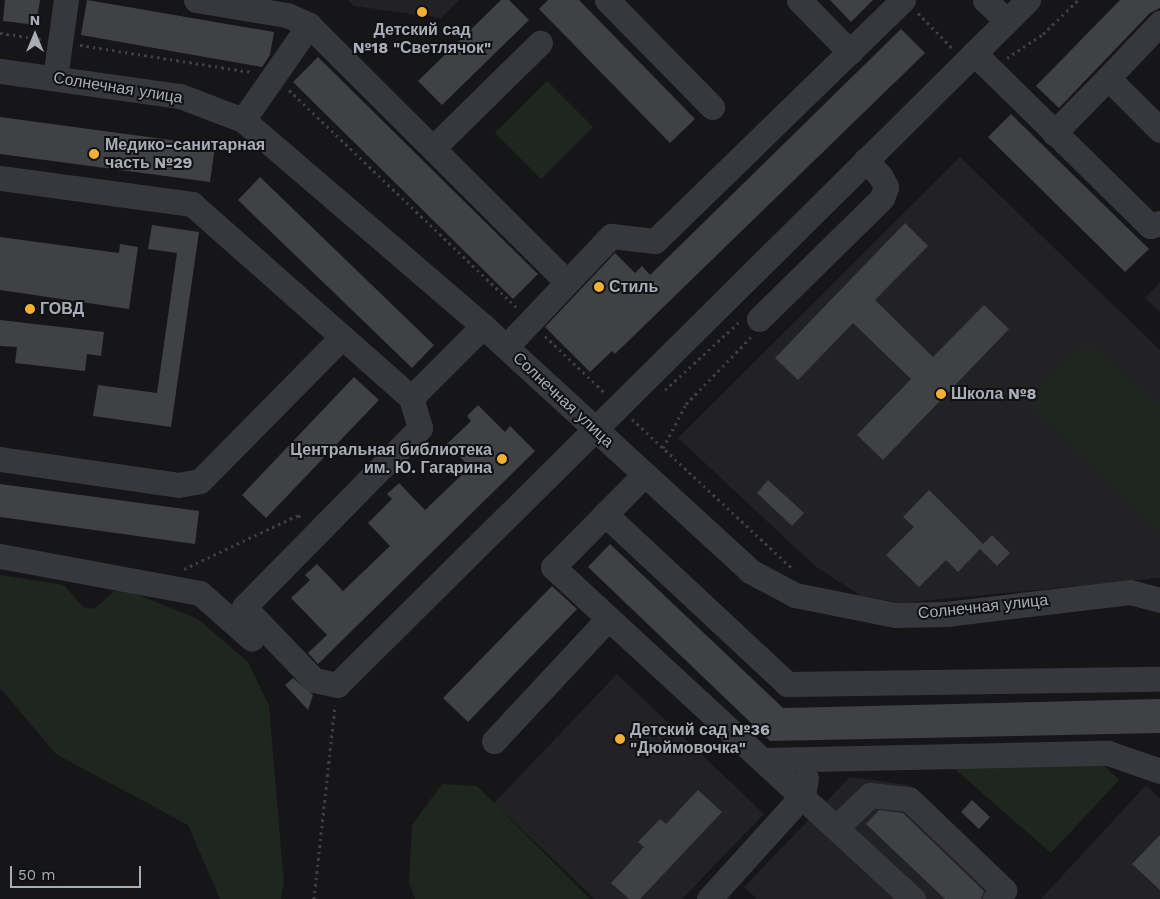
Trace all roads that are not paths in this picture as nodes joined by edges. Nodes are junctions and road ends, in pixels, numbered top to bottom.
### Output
1 (66, 0) edge
2 (196, 0) edge
3 (607, 0) edge
4 (799, 0) edge
5 (985, 0) edge
6 (1028, 0) edge
7 (908, 3) edge
8 (1007, 21) junction
9 (1160, 23) edge
10 (309, 25) junction
11 (540, 43) dead end
12 (850, 52) junction
13 (970, 58) junction
14 (0, 71) edge
15 (56, 78) junction
16 (1108, 78) junction
17 (712, 107) dead end
18 (243, 120) junction
19 (1160, 130) edge
20 (1054, 133) junction
21 (432, 148) junction
22 (866, 160) junction
23 (0, 178) edge
24 (1160, 224) edge
25 (566, 281) junction
26 (758, 319) road end
27 (483, 326) junction
28 (340, 339) junction
29 (506, 347) junction
30 (411, 398) junction
31 (594, 429) junction
32 (0, 459) edge
33 (644, 475) junction
34 (605, 514) junction
35 (0, 556) edge
36 (1160, 600) edge
37 (608, 620) junction
38 (294, 660) junction
39 (1160, 679) edge
40 (494, 741) dead end
41 (763, 760) junction
42 (808, 760) junction
43 (1160, 771) edge
44 (803, 795) junction
45 (837, 827) junction
46 (716, 896) edge
47 (912, 899) edge
48 (995, 899) edge

1 - 15 street
2 - 10 street
3 - 17 street
4 - 12 street
5 - 8 street
6 - 8 street
7 - 12 street
8 - 13 street
9 - 16 street
10 - 18 street
10 - 21 street
11 - 21 street
12 - 25 street
13 - 20 street
13 - 22 street
14 - 15 street, Солнечная улица
15 - 18 street, Солнечная улица
16 - 19 street
16 - 20 street
18 - 27 street, Солнечная улица
20 - 24 street
21 - 25 street
22 - 26 street
22 - 31 street
23 - 28 street
25 - 29 street
27 - 29 street, Солнечная улица
27 - 30 street
28 - 30 street
28 - 32 street
29 - 31 street, Солнечная улица
30 - 38 street
31 - 33 street, Солнечная улица
31 - 38 street
33 - 34 street
33 - 36 street, Солнечная улица
34 - 37 street
34 - 39 street
35 - 38 street
37 - 40 street
37 - 41 street
41 - 42 street
41 - 44 street
42 - 43 street
42 - 44 street
44 - 45 street
44 - 46 street
45 - 47 street
45 - 48 street

